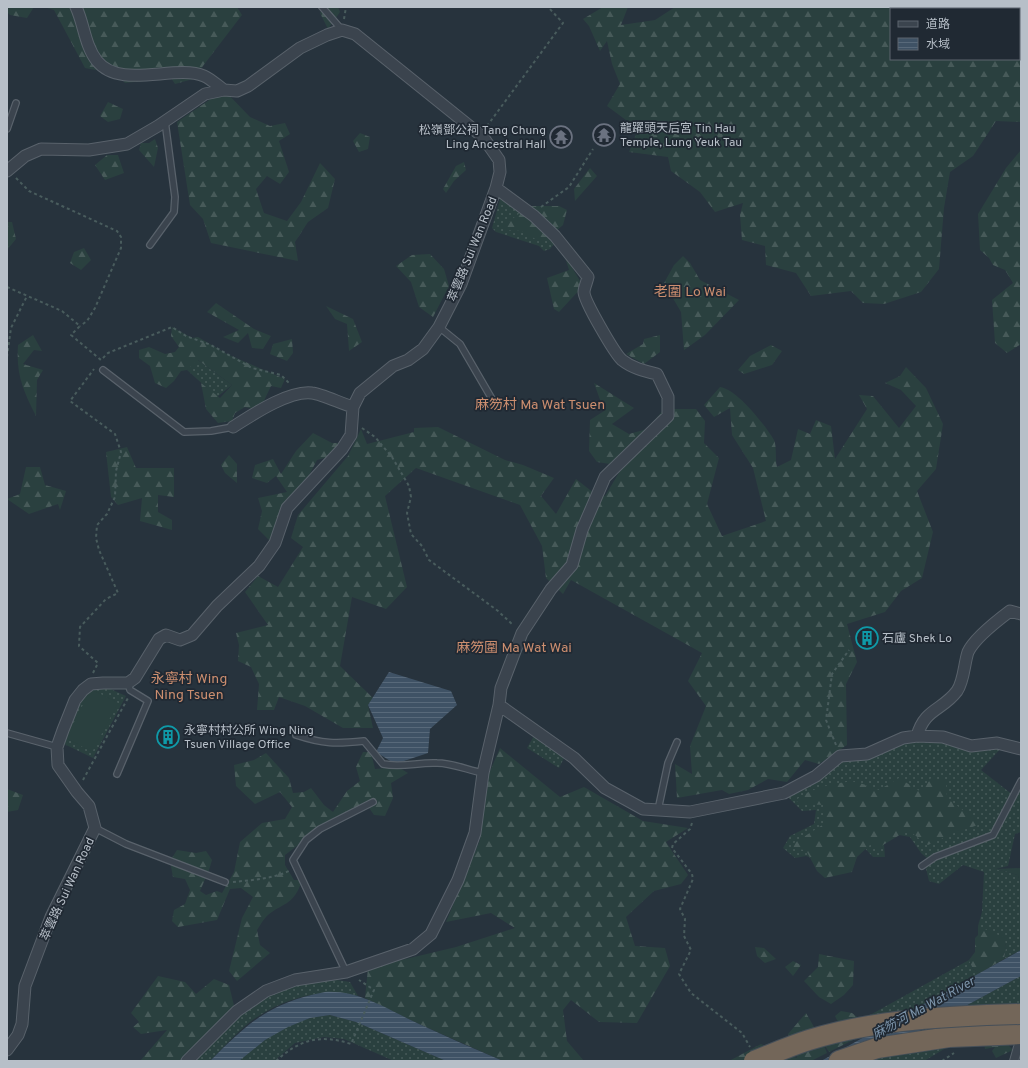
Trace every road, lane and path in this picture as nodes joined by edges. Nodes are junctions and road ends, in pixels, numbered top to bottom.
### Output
1 (76, 7) edge
2 (322, 7) edge
3 (548, 7) edge
4 (342, 30) junction
5 (224, 90) junction
6 (16, 103) dead end
7 (166, 121) junction
8 (7, 129) edge
9 (481, 135) junction
10 (593, 149) dead end
11 (8, 170) edge
12 (496, 188) junction
13 (534, 216) junction
14 (150, 245) dead end
15 (7, 287) edge
16 (27, 296) junction
17 (80, 326) junction
18 (439, 327) junction
19 (7, 357) edge
20 (96, 366) dead end
21 (103, 370) dead end
22 (300, 394) junction
23 (492, 399) dead end
24 (353, 407) junction
25 (353, 421) junction
26 (233, 427) joint
27 (1021, 614) edge
28 (522, 633) junction
29 (849, 650) dead end
30 (91, 684) junction
31 (129, 686) junction
32 (499, 705) junction
33 (7, 733) edge
34 (296, 735) dead end
35 (917, 736) junction
36 (677, 742) dead end
37 (57, 747) junction
38 (1021, 749) edge
39 (840, 756) junction
40 (483, 773) junction
41 (117, 774) dead end
42 (1021, 781) edge
43 (77, 792) junction
44 (373, 802) dead end
45 (658, 811) junction
46 (690, 812) junction
47 (95, 828) junction
48 (922, 866) dead end
49 (296, 868) junction
50 (225, 882) joint
51 (346, 972) junction
52 (1021, 1014) edge
53 (1021, 1034) edge
54 (1021, 1046) edge
55 (7, 1050) edge
56 (753, 1056) edge
57 (187, 1061) edge
58 (276, 1061) edge
59 (839, 1061) edge
60 (1014, 1061) edge

1 - 5 street
2 - 4 lane
3 - 9 path
4 - 5 street
4 - 9 street, 萃雲路 Sui Wan Road
5 - 7 street
6 - 8 lane
7 - 11 street
7 - 14 lane
9 - 12 street, 萃雲路 Sui Wan Road
10 - 13 path
11 - 17 path
12 - 13 street
12 - 18 street, 萃雲路 Sui Wan Road
13 - 28 street
15 - 16 path
16 - 17 path
16 - 19 path
17 - 22 path
18 - 23 lane
18 - 24 street, 萃雲路 Sui Wan Road
20 - 30 path
21 - 26 lane
22 - 24 street
22 - 26 street
24 - 25 street
25 - 28 path
25 - 31 street
27 - 35 street
28 - 32 street
29 - 39 path
30 - 31 street
30 - 37 street, 萃雲路 Sui Wan Road
31 - 41 lane
31 - 43 path
32 - 40 street
32 - 45 street
33 - 37 lane
34 - 40 lane
35 - 38 street
35 - 39 street
36 - 45 lane
37 - 43 street, 萃雲路 Sui Wan Road
39 - 46 street
40 - 51 street
42 - 48 lane
43 - 47 street, 萃雲路 Sui Wan Road
44 - 49 lane
45 - 46 street
46 - 56 path
47 - 50 lane
47 - 55 street, 萃雲路 Sui Wan Road
49 - 50 path
49 - 51 lane
51 - 57 street
51 - 58 path
52 - 56 highway, bridge
53 - 59 highway
54 - 60 street

